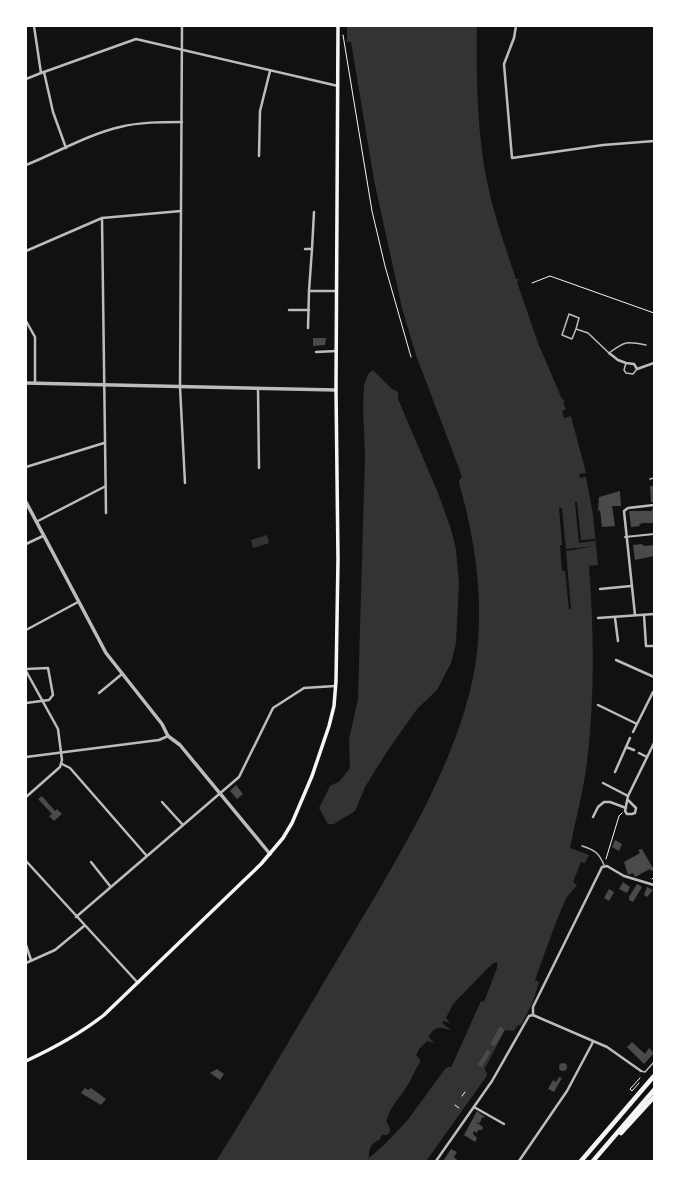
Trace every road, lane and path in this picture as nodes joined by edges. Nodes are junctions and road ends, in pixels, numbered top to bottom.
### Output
1 (34, 26) edge
2 (182, 26) edge
3 (338, 26) edge
4 (516, 26) edge
5 (342, 32) dead end
6 (182, 50) junction
7 (270, 71) junction
8 (43, 72) junction
9 (26, 79) edge
10 (338, 86) junction
11 (182, 122) junction
12 (654, 141) edge
13 (66, 148) junction
14 (259, 156) dead end
15 (26, 165) edge
16 (180, 211) junction
17 (314, 212) dead end
18 (102, 218) junction
19 (305, 249) dead end
20 (312, 249) junction
21 (26, 251) edge
22 (532, 283) dead end
23 (309, 291) junction
24 (336, 291) junction
25 (289, 310) dead end
26 (309, 310) junction
27 (654, 313) edge
28 (26, 321) edge
29 (308, 328) dead end
30 (576, 329) junction
31 (646, 346) dead end
32 (336, 351) junction
33 (316, 352) dead end
34 (609, 353) junction
35 (411, 357) dead end
36 (654, 363) edge
37 (626, 364) junction
38 (637, 369) junction
39 (26, 383) edge
40 (35, 384) junction
41 (104, 385) junction
42 (180, 387) junction
43 (258, 388) junction
44 (336, 390) junction
45 (104, 443) junction
46 (26, 467) edge
47 (259, 468) dead end
48 (654, 478) edge
49 (650, 479) dead end
50 (184, 483) dead end
51 (104, 486) junction
52 (26, 502) edge
53 (654, 505) edge
54 (106, 513) dead end
55 (36, 522) junction
56 (654, 534) edge
57 (43, 536) junction
58 (625, 537) junction
59 (26, 544) edge
60 (631, 586) junction
61 (600, 589) dead end
62 (78, 602) junction
63 (654, 614) edge
64 (635, 615) junction
65 (644, 615) junction
66 (598, 618) dead end
67 (615, 618) junction
68 (26, 630) edge
69 (618, 641) dead end
70 (654, 646) edge
71 (616, 660) dead end
72 (26, 670) edge
73 (122, 674) junction
74 (654, 677) edge
75 (336, 686) junction
76 (653, 692) dead end
77 (99, 693) dead end
78 (44, 701) junction
79 (649, 701) junction
80 (26, 703) edge
81 (654, 703) edge
82 (598, 705) dead end
83 (637, 724) junction
84 (633, 732) dead end
85 (168, 736) junction
86 (630, 738) dead end
87 (654, 743) edge
88 (626, 747) junction
89 (634, 750) dead end
90 (61, 753) junction
91 (639, 753) dead end
92 (26, 757) edge
93 (647, 757) junction
94 (62, 764) junction
95 (615, 772) dead end
96 (603, 783) dead end
97 (218, 793) junction
98 (628, 796) junction
99 (26, 797) edge
100 (628, 800) junction
101 (162, 802) dead end
102 (626, 808) junction
103 (593, 817) dead end
104 (182, 824) junction
105 (582, 846) dead end
106 (270, 854) junction
107 (146, 855) junction
108 (26, 861) edge
109 (92, 862) dead end
110 (604, 865) junction
111 (654, 885) edge
112 (110, 886) junction
113 (76, 917) junction
114 (84, 926) junction
115 (26, 945) edge
116 (32, 960) junction
117 (26, 963) edge
118 (138, 983) junction
119 (533, 1015) junction
120 (593, 1042) junction
121 (26, 1061) edge
122 (654, 1062) edge
123 (641, 1071) joint
124 (654, 1076) edge
125 (640, 1078) dead end
126 (639, 1083) dead end
127 (654, 1090) edge
128 (462, 1096) dead end
129 (467, 1096) dead end
130 (654, 1097) edge
131 (455, 1105) dead end
132 (474, 1107) junction
133 (459, 1108) dead end
134 (504, 1124) dead end
135 (436, 1161) edge
136 (519, 1161) edge
137 (581, 1161) edge
138 (594, 1161) edge

1 - 8 street
2 - 6 street
3 - 10 main road
4 - 12 street
5 - 35 path
6 - 7 street
6 - 8 street
6 - 11 street
7 - 10 street
7 - 14 street
8 - 9 street
8 - 13 street
10 - 24 main road
11 - 13 street
11 - 16 street
13 - 15 street
16 - 18 street
16 - 42 street
17 - 20 street
18 - 21 street
18 - 41 street
19 - 20 street
20 - 23 street
22 - 27 path
23 - 24 street
23 - 26 street
24 - 32 main road
25 - 26 street
26 - 29 street
28 - 40 street
30 - 30 lane
30 - 34 lane
31 - 34 lane
32 - 33 street
32 - 44 main road
34 - 37 street
36 - 38 street
37 - 38 street
37 - 38 lane
39 - 40 street
40 - 41 street
41 - 42 street
41 - 45 street
42 - 43 street
42 - 50 street
43 - 44 street
43 - 47 street
44 - 75 main road
45 - 46 street
45 - 51 street
48 - 49 lane
51 - 54 street
51 - 55 street
52 - 55 street
53 - 58 street
55 - 57 street
56 - 58 street
57 - 59 street
57 - 62 street
58 - 60 street
60 - 61 street
60 - 64 street
62 - 68 street
62 - 73 street
63 - 65 street
64 - 65 street
64 - 67 street
65 - 70 street
66 - 67 street
67 - 69 street
71 - 74 street
72 - 78 street
72 - 78 street
73 - 77 street
73 - 85 street
75 - 97 street
75 - 106 main road
76 - 79 street
78 - 80 street
78 - 90 street
79 - 81 street
79 - 83 street
82 - 83 street
83 - 84 street
85 - 90 street
85 - 97 street
86 - 88 street
87 - 93 street
88 - 89 street
88 - 95 street
90 - 92 street
90 - 94 street
91 - 93 street
93 - 98 street
94 - 99 street
94 - 107 street
96 - 98 street
97 - 104 street
97 - 106 street
98 - 100 street
100 - 102 street
100 - 102 street
101 - 104 street
102 - 103 street
102 - 110 path
104 - 107 street
105 - 110 lane
106 - 118 main road
107 - 112 street
108 - 113 street
109 - 112 street
110 - 111 street
110 - 119 street
112 - 113 street
113 - 114 street
114 - 116 street
114 - 118 street
115 - 116 street
116 - 117 street
118 - 121 main road
119 - 120 street
119 - 132 street
120 - 123 street
120 - 136 street
122 - 123 lane
124 - 137 highway
125 - 126 path
127 - 138 highway
128 - 129 path
130 - 138 highway
131 - 133 path
132 - 134 street
132 - 135 street

